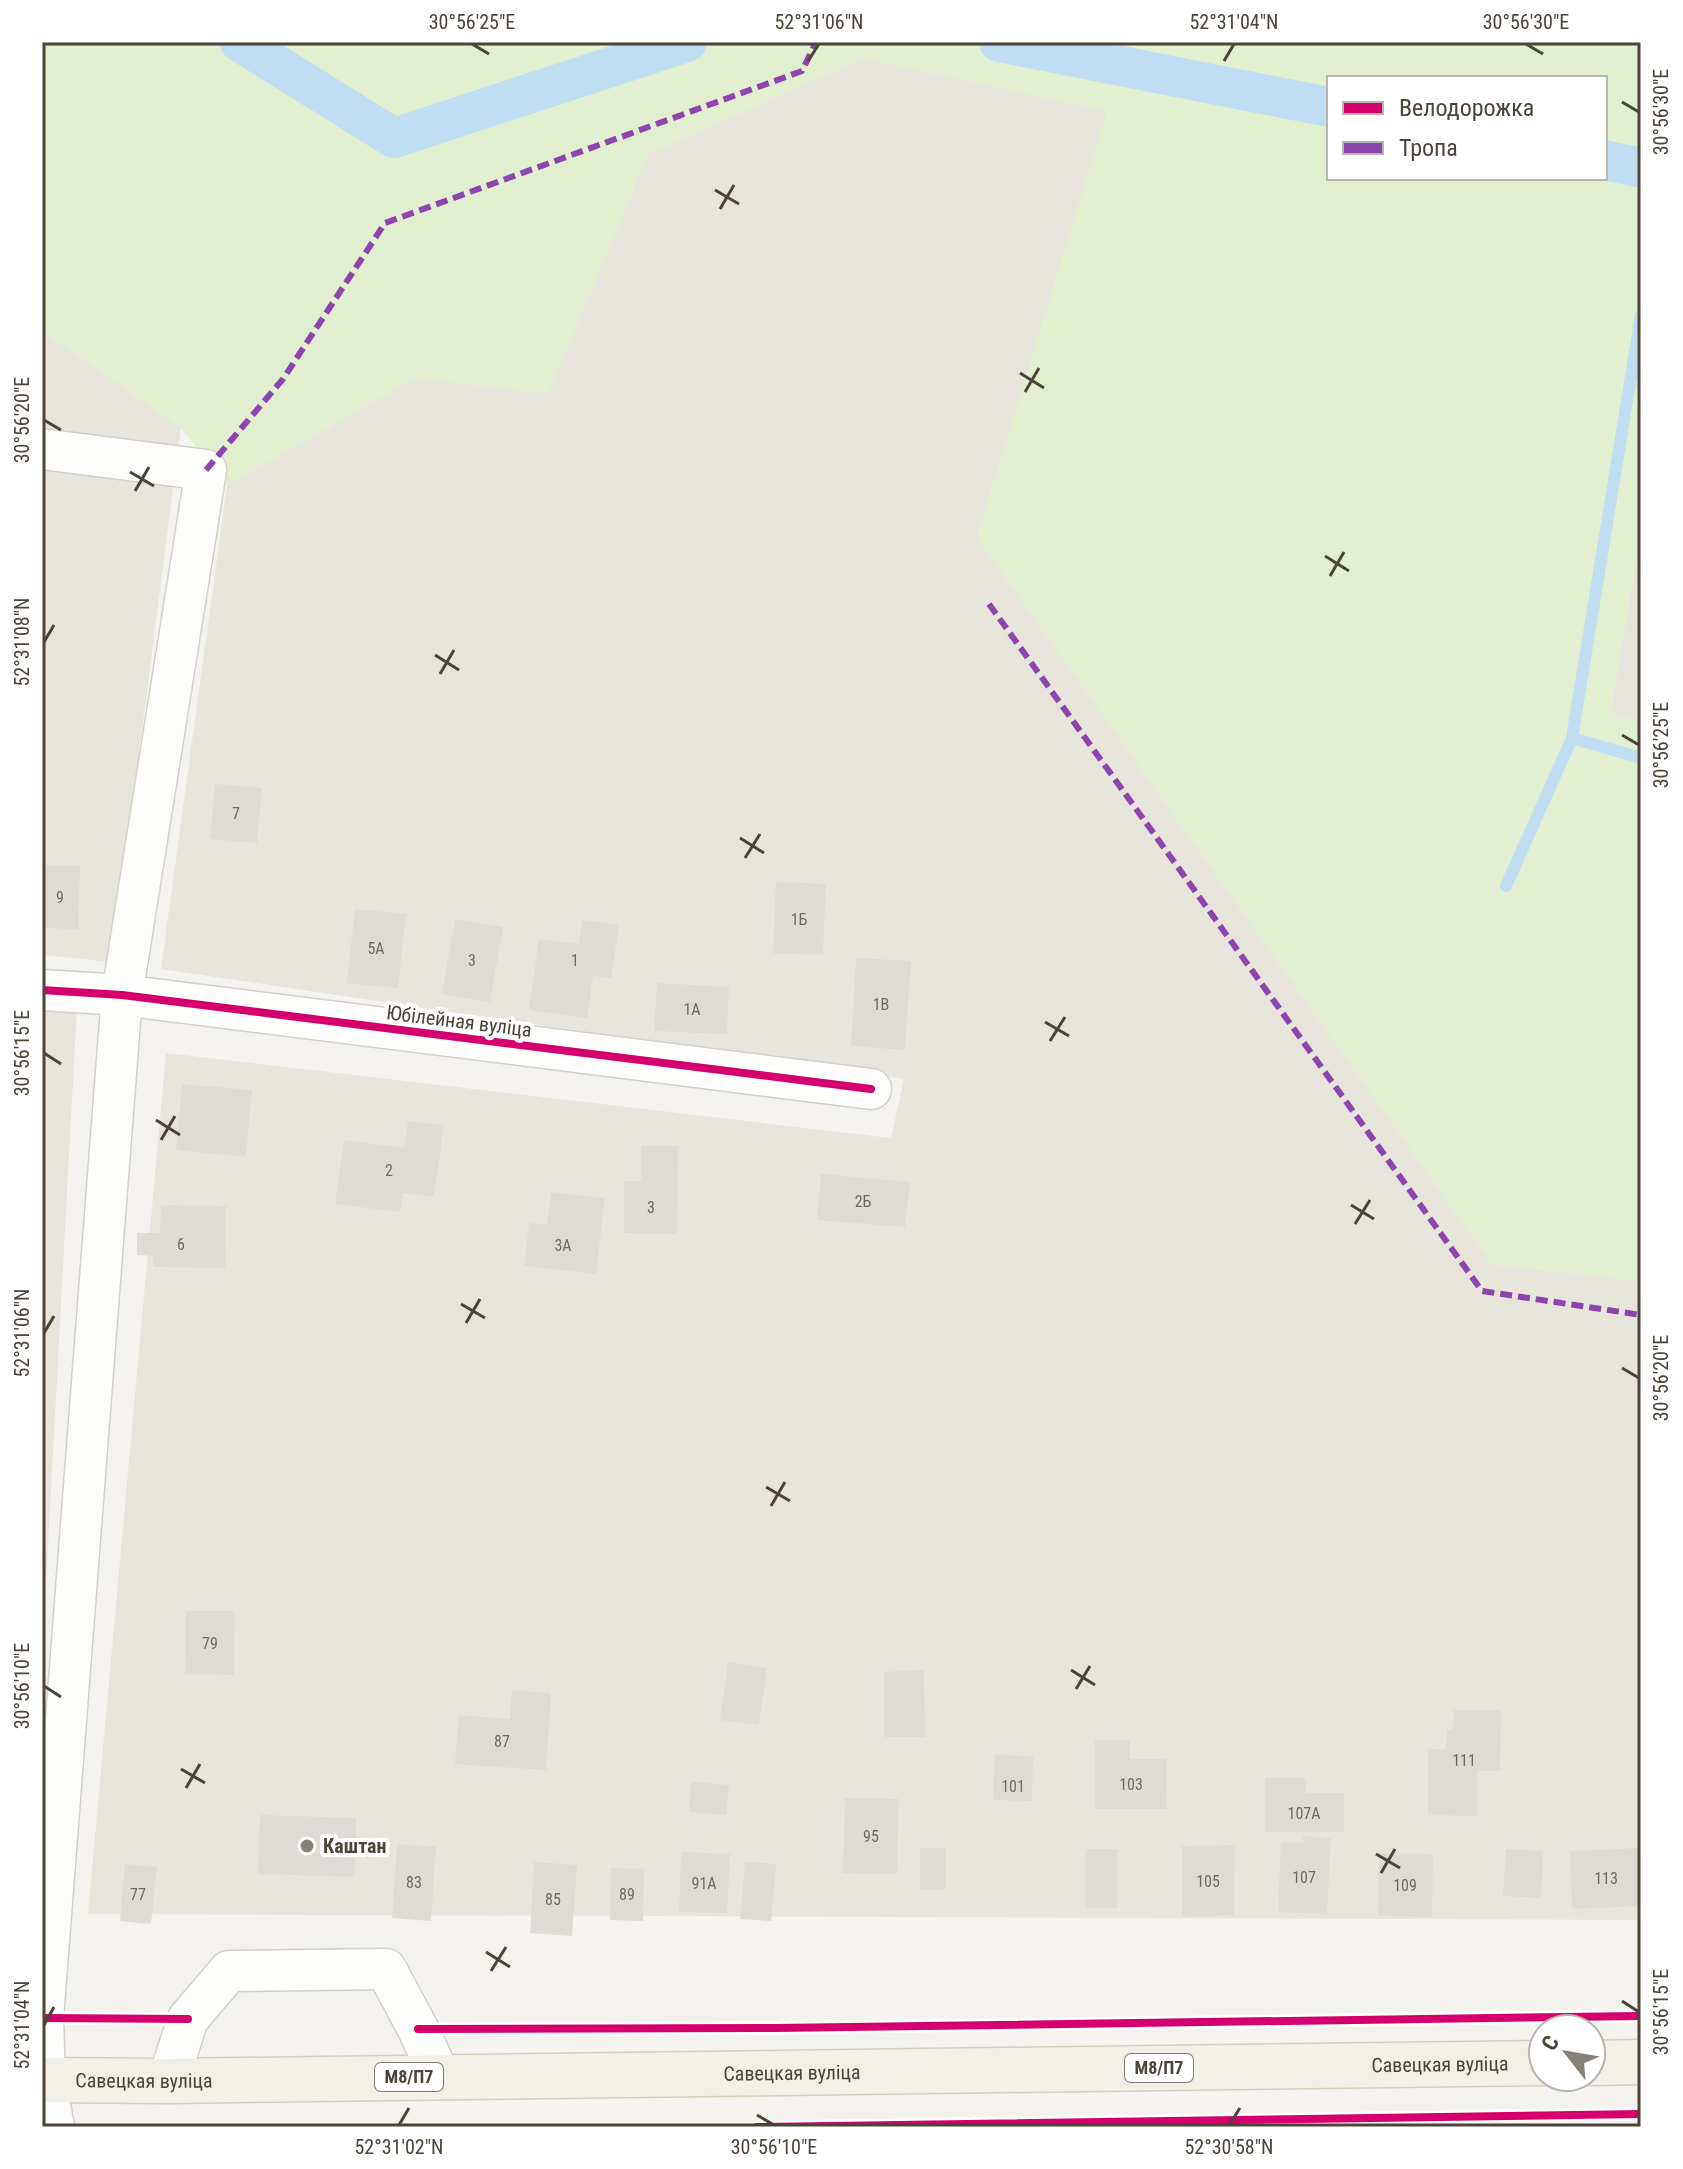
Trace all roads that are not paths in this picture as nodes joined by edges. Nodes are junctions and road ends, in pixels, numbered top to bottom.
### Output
1 (42, 449) edge
2 (42, 990) edge
3 (122, 995) junction
4 (871, 1089) dead end
5 (43, 2018) edge
6 (1641, 2062) edge
7 (1527, 2063) edge
8 (1607, 2063) edge
9 (440, 2077) junction
10 (43, 2080) edge
11 (168, 2081) junction
12 (54, 2127) edge

1 - 3 street
2 - 3 street, Юбілейная вуліца
3 - 4 street, Юбілейная вуліца
3 - 5 street
5 - 10 street
6 - 8 main road
7 - 9 main road, Савецкая вуліца / М8/П7
9 - 11 main road, Савецкая вуліца / М8/П7
9 - 11 street
10 - 11 main road, Савецкая вуліца / М8/П7
10 - 12 street

